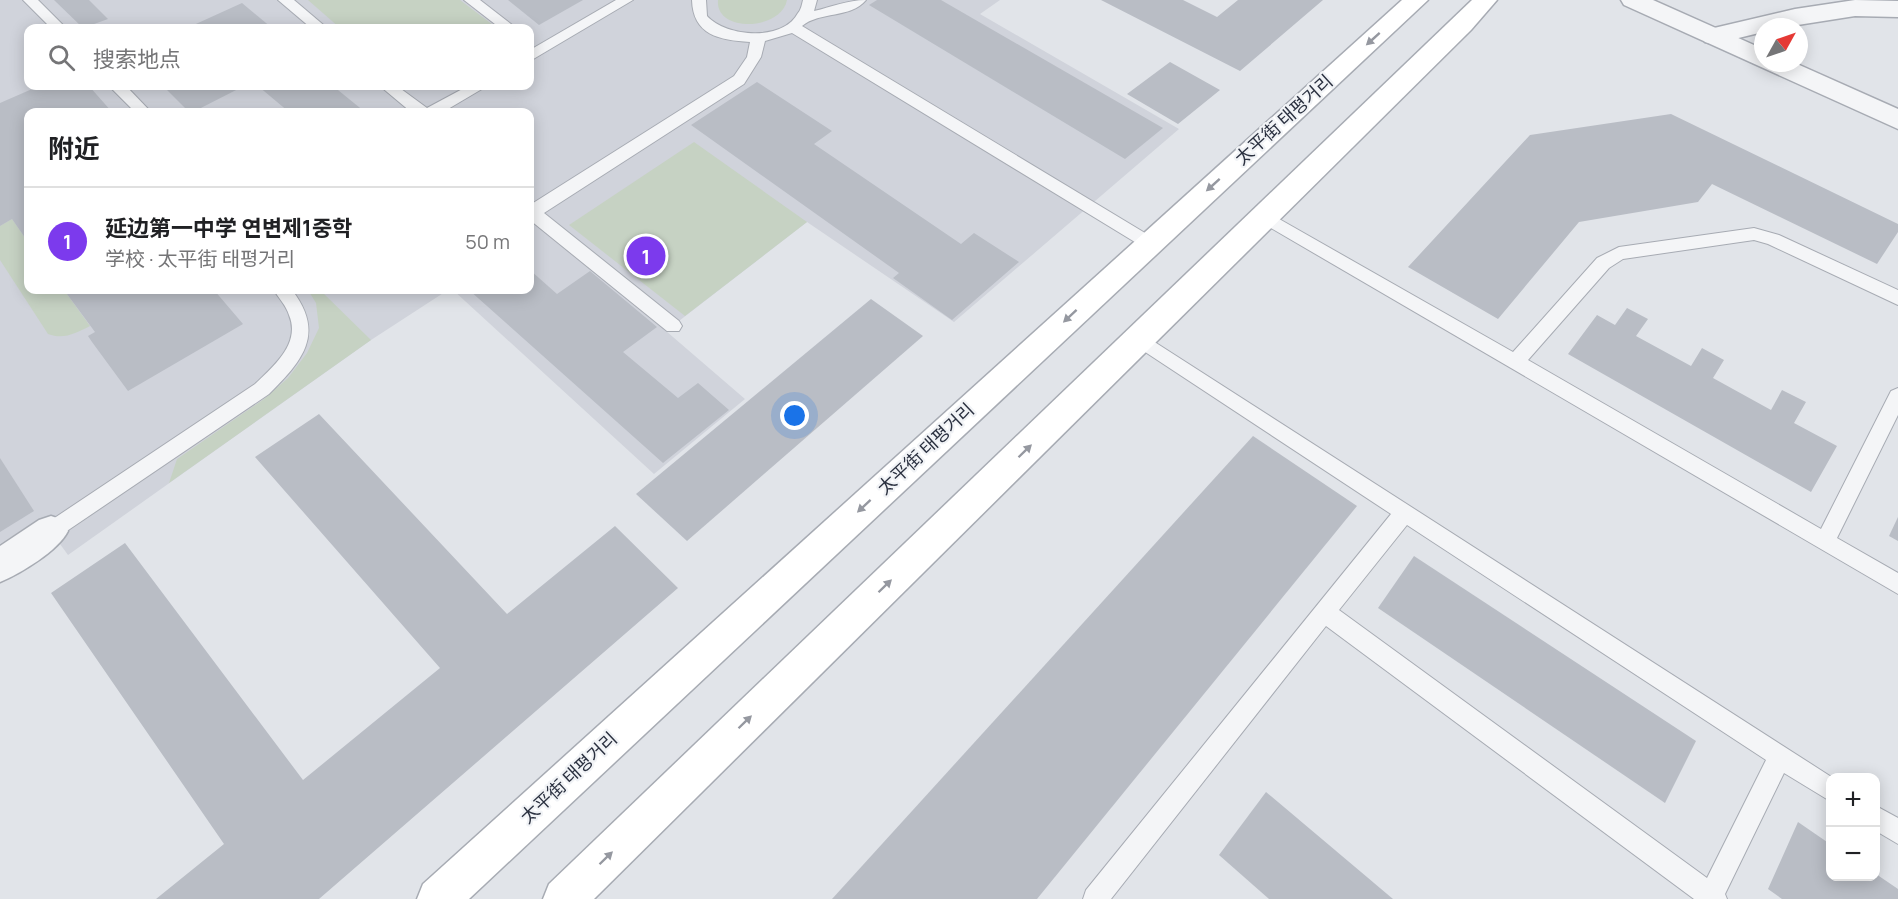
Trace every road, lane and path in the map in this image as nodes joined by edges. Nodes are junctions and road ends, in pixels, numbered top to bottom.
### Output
1 (30, 0) edge
2 (285, 0) edge
3 (471, 0) edge
4 (626, 0) edge
5 (699, 0) edge
6 (810, 0) edge
7 (859, 0) edge
8 (1416, 0) edge
9 (1485, 0) edge
10 (1633, 0) edge
11 (1898, 9) edge
12 (799, 22) junction
13 (55, 24) edge
14 (315, 24) edge
15 (504, 24) edge
16 (1714, 36) junction
17 (758, 38) junction
18 (534, 49) edge
19 (1754, 55) edge
20 (1793, 72) edge
21 (121, 90) edge
22 (393, 90) edge
23 (472, 90) edge
24 (140, 108) edge
25 (416, 108) edge
26 (439, 108) edge
27 (1898, 120) edge
28 (534, 210) edge
29 (534, 214) edge
30 (1265, 217) junction
31 (1149, 243) junction
32 (287, 294) edge
33 (1898, 298) edge
34 (673, 326) dead end
35 (1139, 339) junction
36 (1515, 362) junction
37 (1898, 396) edge
38 (1405, 512) junction
39 (51, 531) joint
40 (1825, 542) junction
41 (0, 566) edge
42 (1898, 584) edge
43 (1324, 612) junction
44 (1780, 756) junction
45 (1826, 786) edge
46 (1880, 821) edge
47 (1898, 832) edge
48 (1712, 898) edge
49 (438, 899) edge
50 (564, 899) edge
51 (1095, 899) edge

1 - 13 lane
2 - 14 lane
3 - 15 lane
4 - 18 lane
5 - 17 lane
6 - 12 lane
7 - 12 lane
8 -> 31 main road, 太平街 태평거리
9 - 30 main road
10 - 16 street
11 - 16 street
12 - 17 lane
12 - 31 lane
16 - 19 street
17 - 28 lane
20 - 27 street
21 - 24 lane
22 - 25 lane
23 - 26 lane
29 - 34 lane
30 - 35 main road
30 - 36 lane
31 -> 49 main road, 太平街 태평거리
32 - 39 lane
33 - 36 lane
35 - 38 lane
50 -> 35 main road
36 - 40 lane
37 - 40 lane
38 - 43 lane
38 - 44 lane
39 - 41 street
40 - 42 lane
43 - 48 lane
43 - 51 lane
44 - 45 lane
44 - 48 lane
46 - 47 lane

